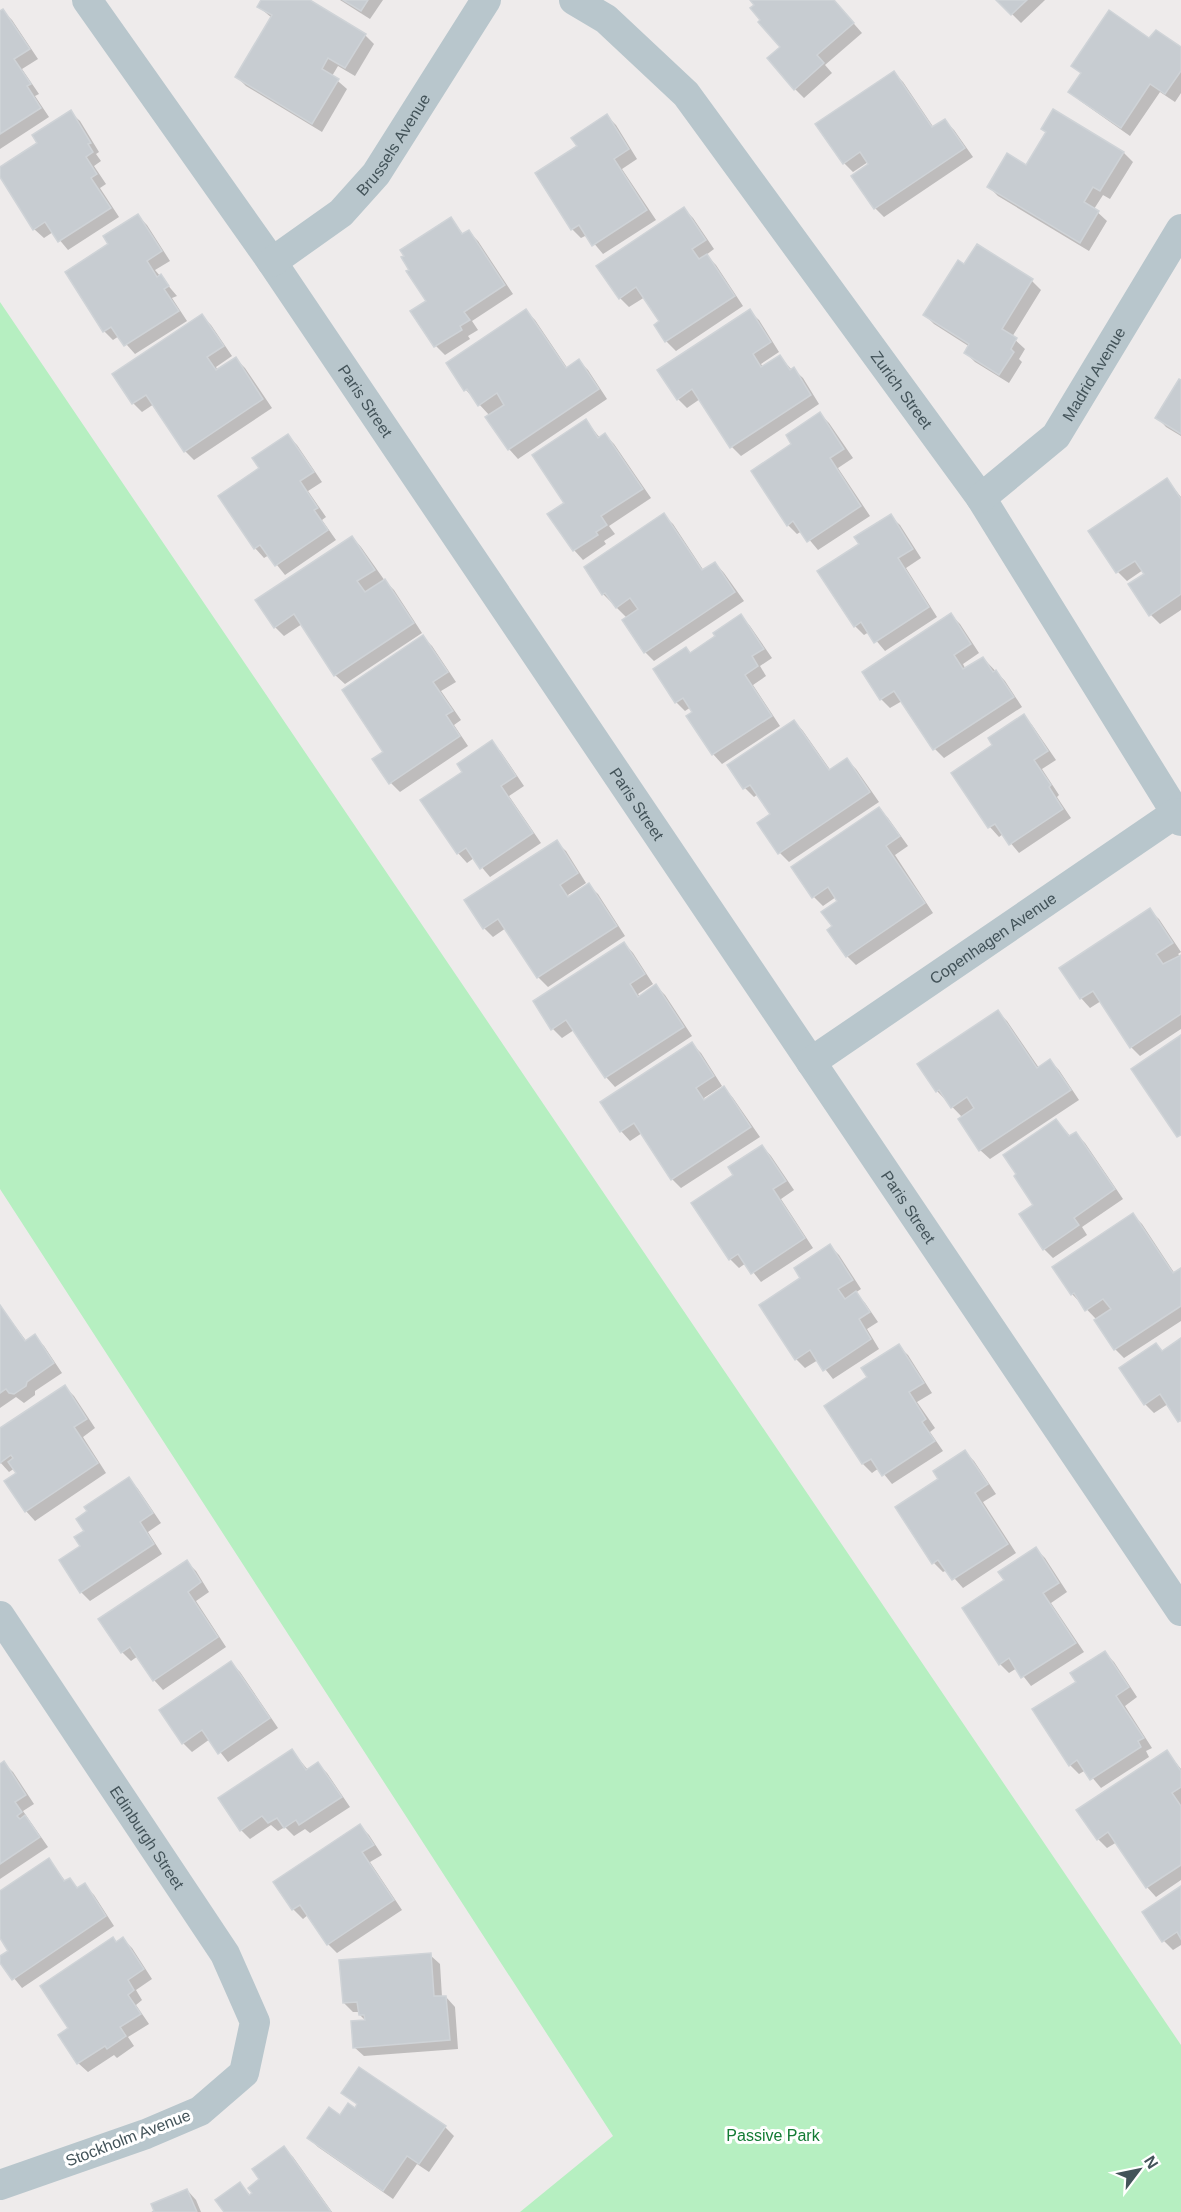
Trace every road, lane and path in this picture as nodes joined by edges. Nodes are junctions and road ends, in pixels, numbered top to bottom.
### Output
1 (87, 0) edge
2 (486, 0) edge
3 (574, 0) edge
4 (1181, 229) edge
5 (272, 262) junction
6 (981, 498) junction
7 (1178, 817) edge
8 (811, 1062) junction
9 (1181, 1611) edge
10 (0, 1616) edge
11 (244, 2073) joint
12 (0, 2185) edge

1 - 5 street, Paris Street
2 - 5 street, Brussels Avenue
3 - 6 street, Zurich Street
4 - 6 street, Madrid Avenue
5 - 8 street, Paris Street
6 - 7 street, Zurich Street
7 - 8 street, Copenhagen Avenue
8 - 9 street, Paris Street
10 - 11 street, Edinburgh Street
11 - 12 street, Stockholm Avenue

